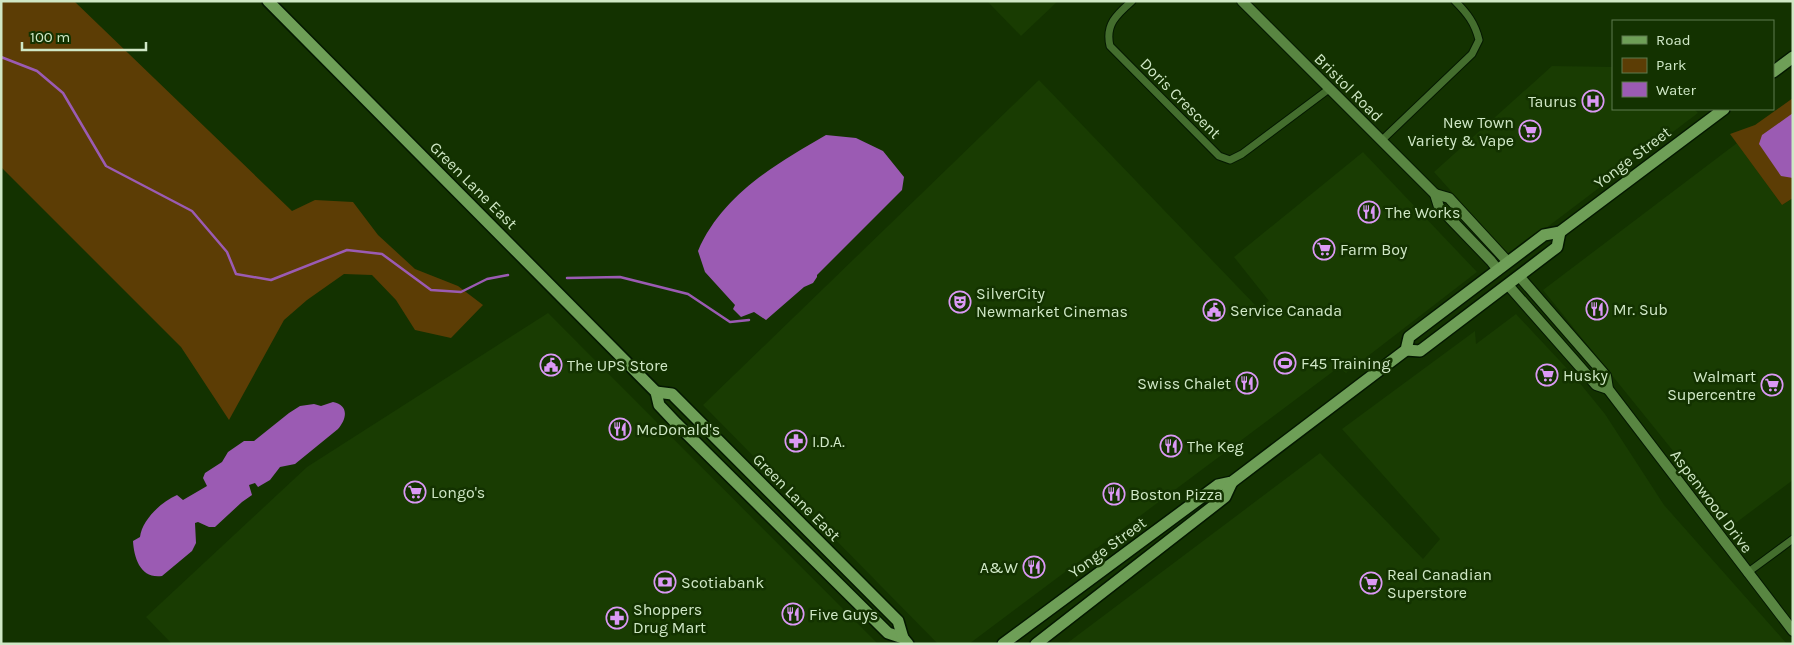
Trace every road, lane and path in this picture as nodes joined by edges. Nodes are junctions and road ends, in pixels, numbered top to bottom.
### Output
1 (268, 1) edge
2 (1132, 1) edge
3 (1242, 1) edge
4 (1455, 1) edge
5 (1793, 57) edge
6 (1774, 71) edge
7 (1329, 89) junction
8 (1723, 110) edge
9 (1381, 141) junction
10 (1435, 194) junction
11 (1560, 232) junction
12 (1508, 262) junction
13 (1498, 270) junction
14 (1519, 276) junction
15 (1508, 285) junction
16 (1406, 350) junction
17 (1608, 389) junction
18 (656, 392) junction
19 (1232, 482) junction
20 (1793, 538) edge
21 (1748, 572) junction
22 (1793, 631) edge
23 (905, 641) edge
24 (1003, 644) edge
25 (1036, 644) edge

1 - 18 main road, Green Lane East
2 - 7 street, Doris Crescent
3 - 7 street, Bristol Road
4 - 9 street
5 - 6 main road
7 - 9 street, Bristol Road
8 - 11 main road, Yonge Street
9 - 10 street, Bristol Road
10 - 12 street, Bristol Road
10 - 13 street, Bristol Road
11 - 12 main road, Yonge Street
11 - 14 main road, Yonge Street
12 - 13 main road, Yonge Street
12 - 14 street, Bristol Road
13 - 15 street, Bristol Road
13 - 16 main road, Yonge Street
14 - 15 main road, Yonge Street
14 - 17 street, Aspenwood Drive
15 - 16 main road, Yonge Street
15 - 17 street, Aspenwood Drive
16 - 19 main road, Yonge Street
17 - 21 street, Aspenwood Drive
18 - 23 main road, Green Lane East
18 - 23 main road, Green Lane East
19 - 24 main road, Yonge Street
19 - 25 main road, Yonge Street
20 - 21 street
21 - 22 street, Aspenwood Drive

